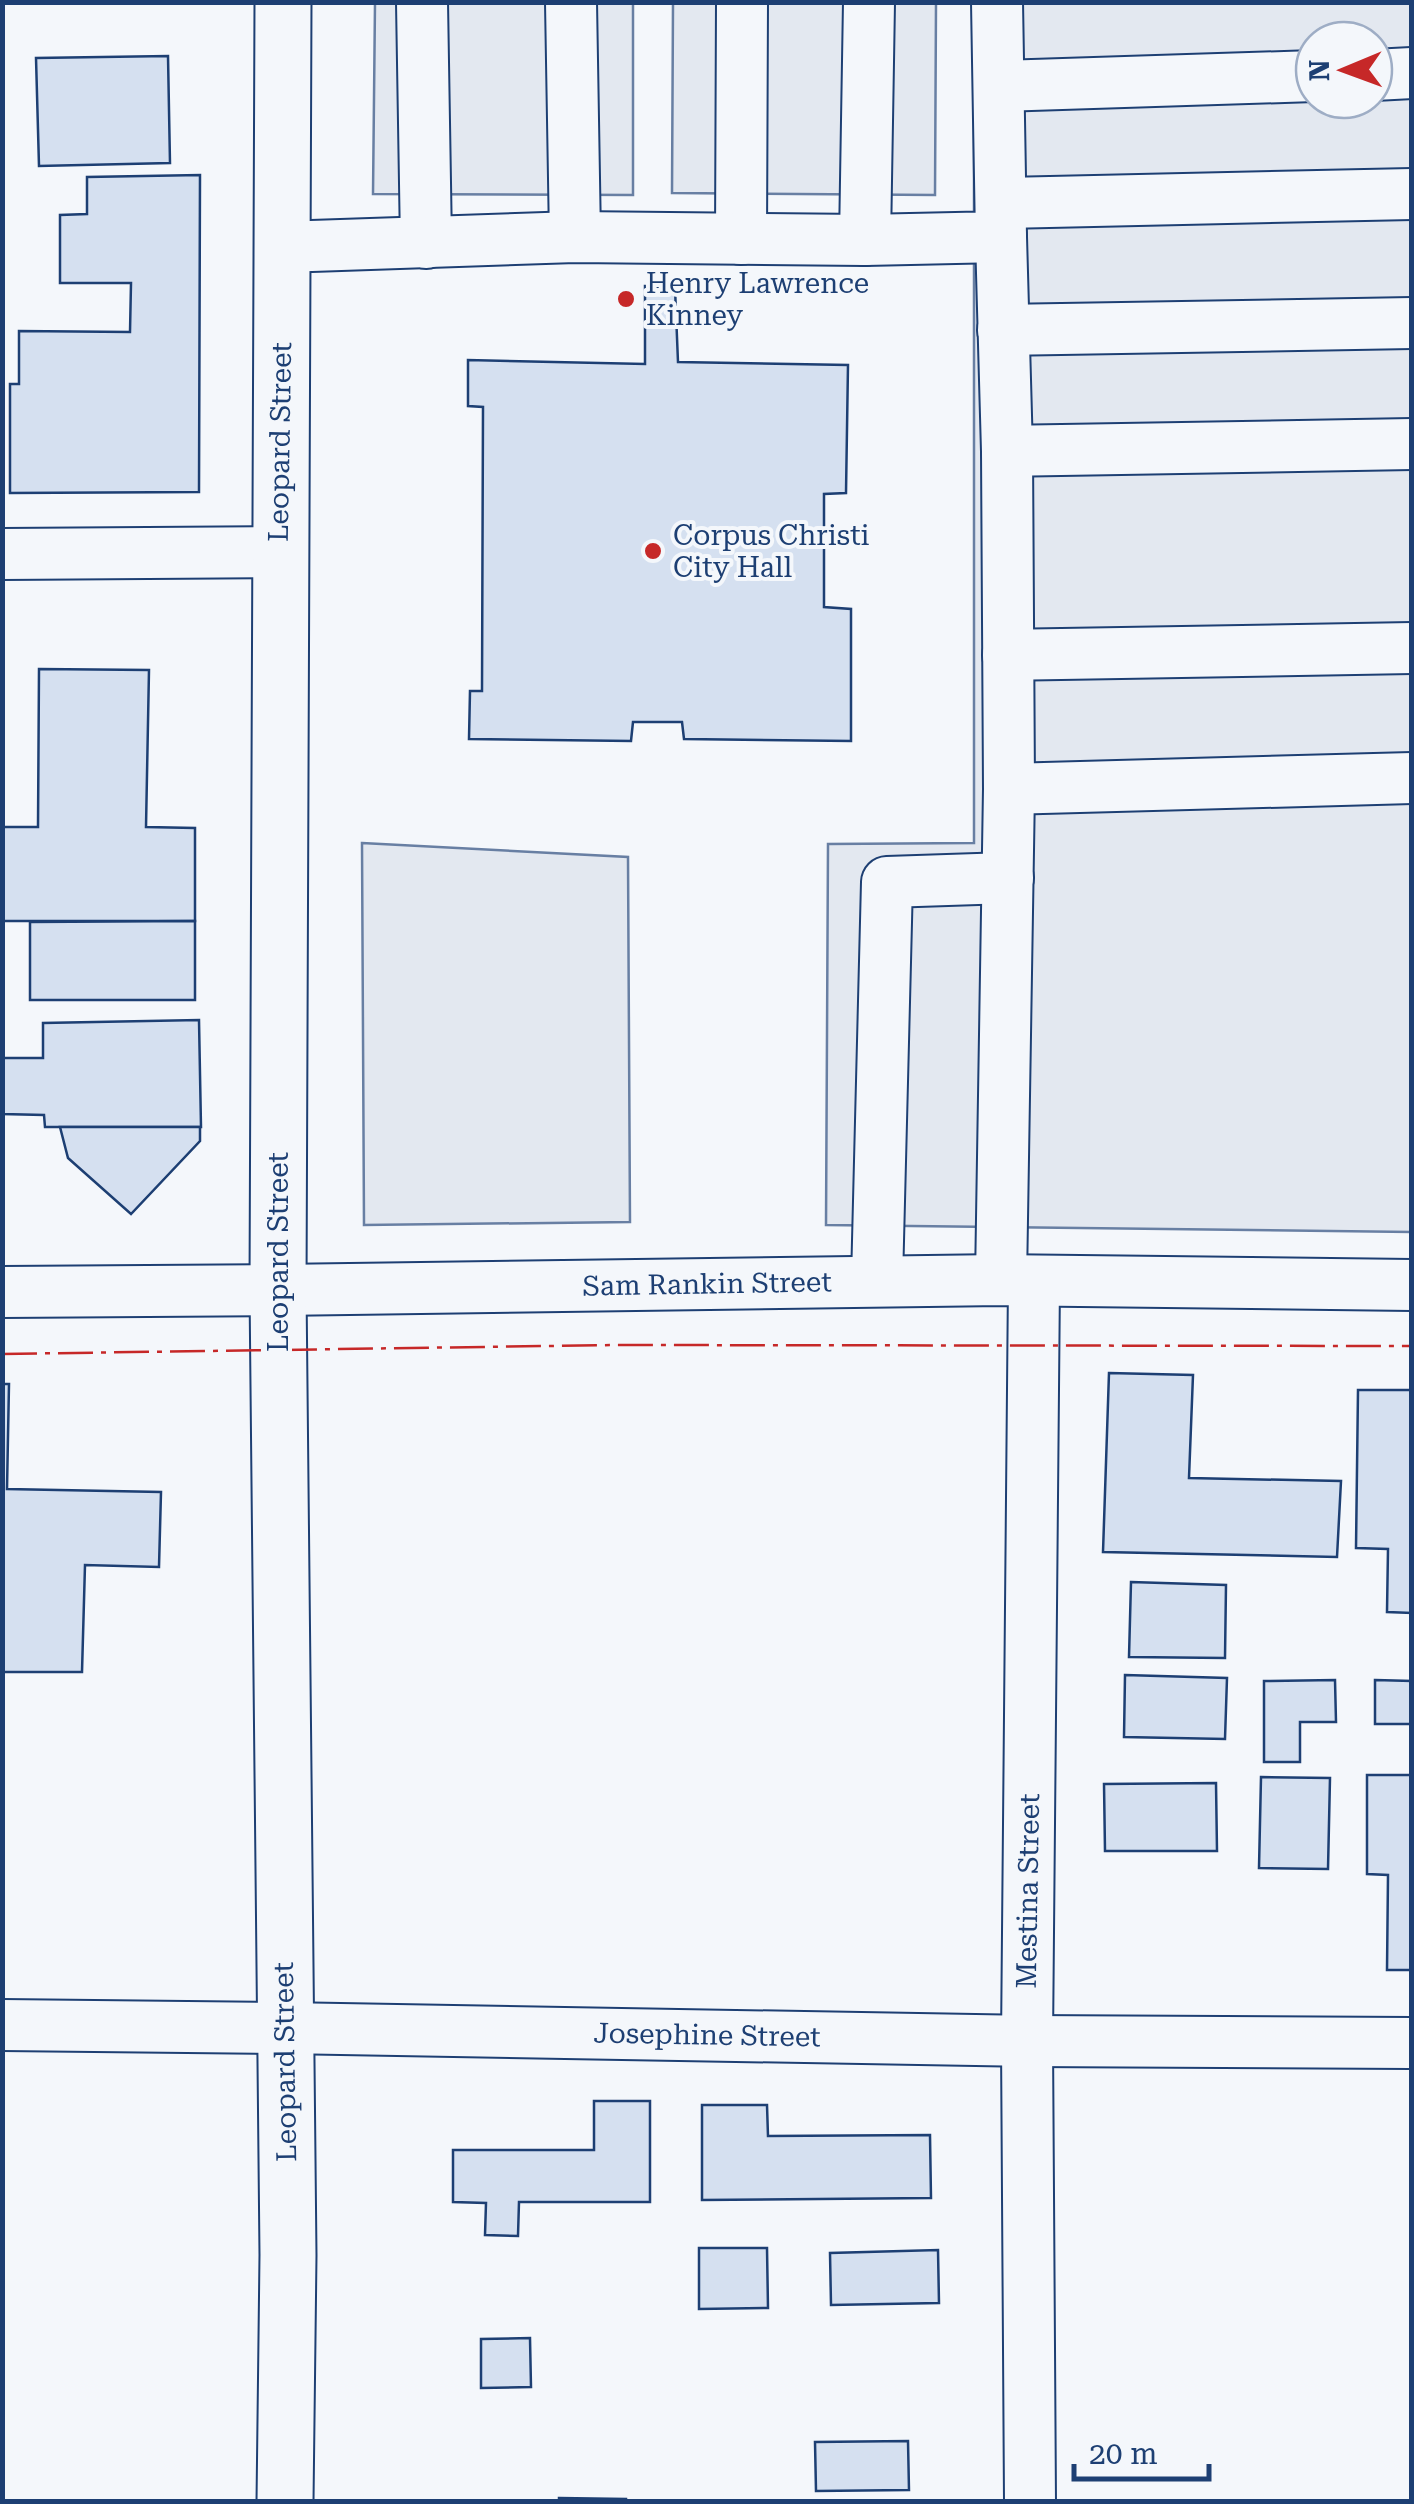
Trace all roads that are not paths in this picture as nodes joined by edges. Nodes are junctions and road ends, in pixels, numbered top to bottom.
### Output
1 (283, 2) edge
2 (422, 2) edge
3 (571, 2) edge
4 (742, 2) edge
5 (869, 2) edge
6 (997, 2) edge
7 (1294, 77) edge
8 (998, 86) junction
9 (1412, 194) edge
10 (1001, 220) junction
11 (575, 237) junction
12 (741, 239) junction
13 (865, 240) junction
14 (426, 243) junction
15 (282, 248) junction
16 (1412, 323) edge
17 (1003, 330) junction
18 (1412, 444) edge
19 (1007, 452) junction
20 (279, 552) junction
21 (2, 554) edge
22 (1412, 648) edge
23 (1008, 656) junction
24 (1412, 778) edge
25 (1009, 789) junction
26 (1008, 878) junction
27 (1018, 1280) junction
28 (877, 1281) junction
29 (1412, 1285) edge
30 (278, 1290) junction
31 (2, 1292) edge
32 (2, 2026) edge
33 (284, 2028) junction
34 (1027, 2041) junction
35 (1412, 2042) edge
36 (285, 2502) edge
37 (1030, 2502) edge

1 - 15 main road, Leopard Street
2 - 14 street
3 - 11 street
4 - 12 street
5 - 13 street
6 - 8 street, Mestina Street
7 - 8 street
8 - 10 street, Mestina Street
9 - 10 street
10 - 13 street
10 - 17 street, Mestina Street
11 - 12 street
11 - 14 street
12 - 13 street
14 - 15 street
15 - 20 main road, Leopard Street
16 - 17 street
17 - 19 street, Mestina Street
18 - 19 street
19 - 23 street, Mestina Street
20 - 21 street
20 - 30 main road, Leopard Street
22 - 23 street
23 - 25 street, Mestina Street
24 - 25 street
25 - 26 street, Mestina Street
26 - 27 street, Mestina Street
26 - 28 street
27 - 28 street, Sam Rankin Street
27 - 29 street, Sam Rankin Street
27 - 34 street, Mestina Street
28 - 30 street, Sam Rankin Street
30 - 31 street, Sam Rankin Street
30 - 33 main road, Leopard Street
32 - 33 street, Josephine Street
33 - 34 street, Josephine Street
33 - 36 main road, Leopard Street
34 - 35 street, Josephine Street
34 - 37 street, Mestina Street

